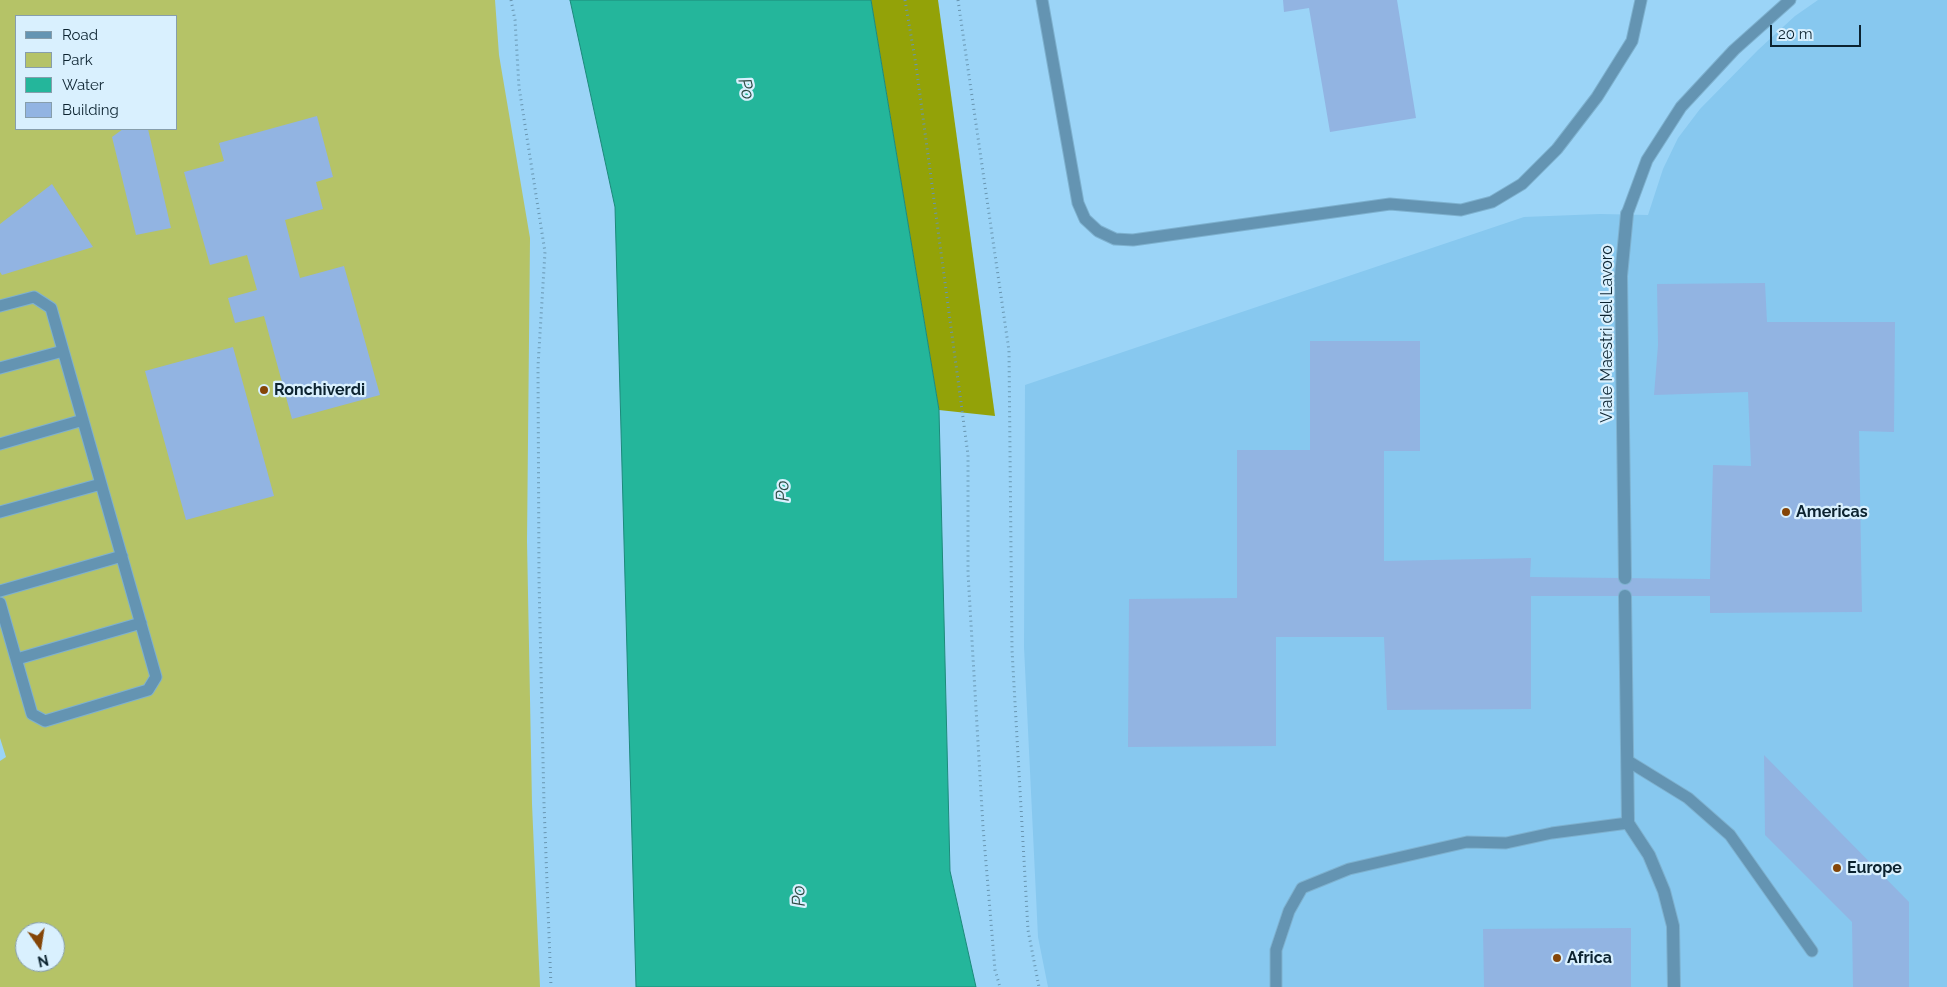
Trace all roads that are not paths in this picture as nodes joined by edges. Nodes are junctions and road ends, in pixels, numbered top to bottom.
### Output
1 (1042, 0) edge
2 (1641, 0) edge
3 (1790, 0) edge
4 (1627, 214) joint
5 (0, 306) edge
6 (63, 351) junction
7 (0, 368) edge
8 (83, 420) junction
9 (0, 444) edge
10 (102, 484) junction
11 (0, 512) edge
12 (122, 556) junction
13 (1625, 578) dead end
14 (0, 591) edge
15 (1625, 596) dead end
16 (0, 603) edge
17 (141, 623) junction
18 (17, 659) junction
19 (1628, 761) junction
20 (1628, 823) junction
21 (1812, 951) dead end
22 (1276, 987) edge
23 (1674, 987) edge

1 - 2 lane
3 - 4 lane, Viale Maestri del Lavoro
4 - 13 street, Viale Maestri del Lavoro
5 - 6 lane
6 - 7 lane
6 - 8 lane
8 - 9 lane
8 - 10 lane
10 - 11 lane
10 - 12 lane
12 - 14 lane
12 - 17 lane
15 - 19 street
16 - 18 lane
17 - 18 lane
17 - 18 lane
19 - 20 street
19 - 21 lane
20 - 22 lane
20 - 23 street

